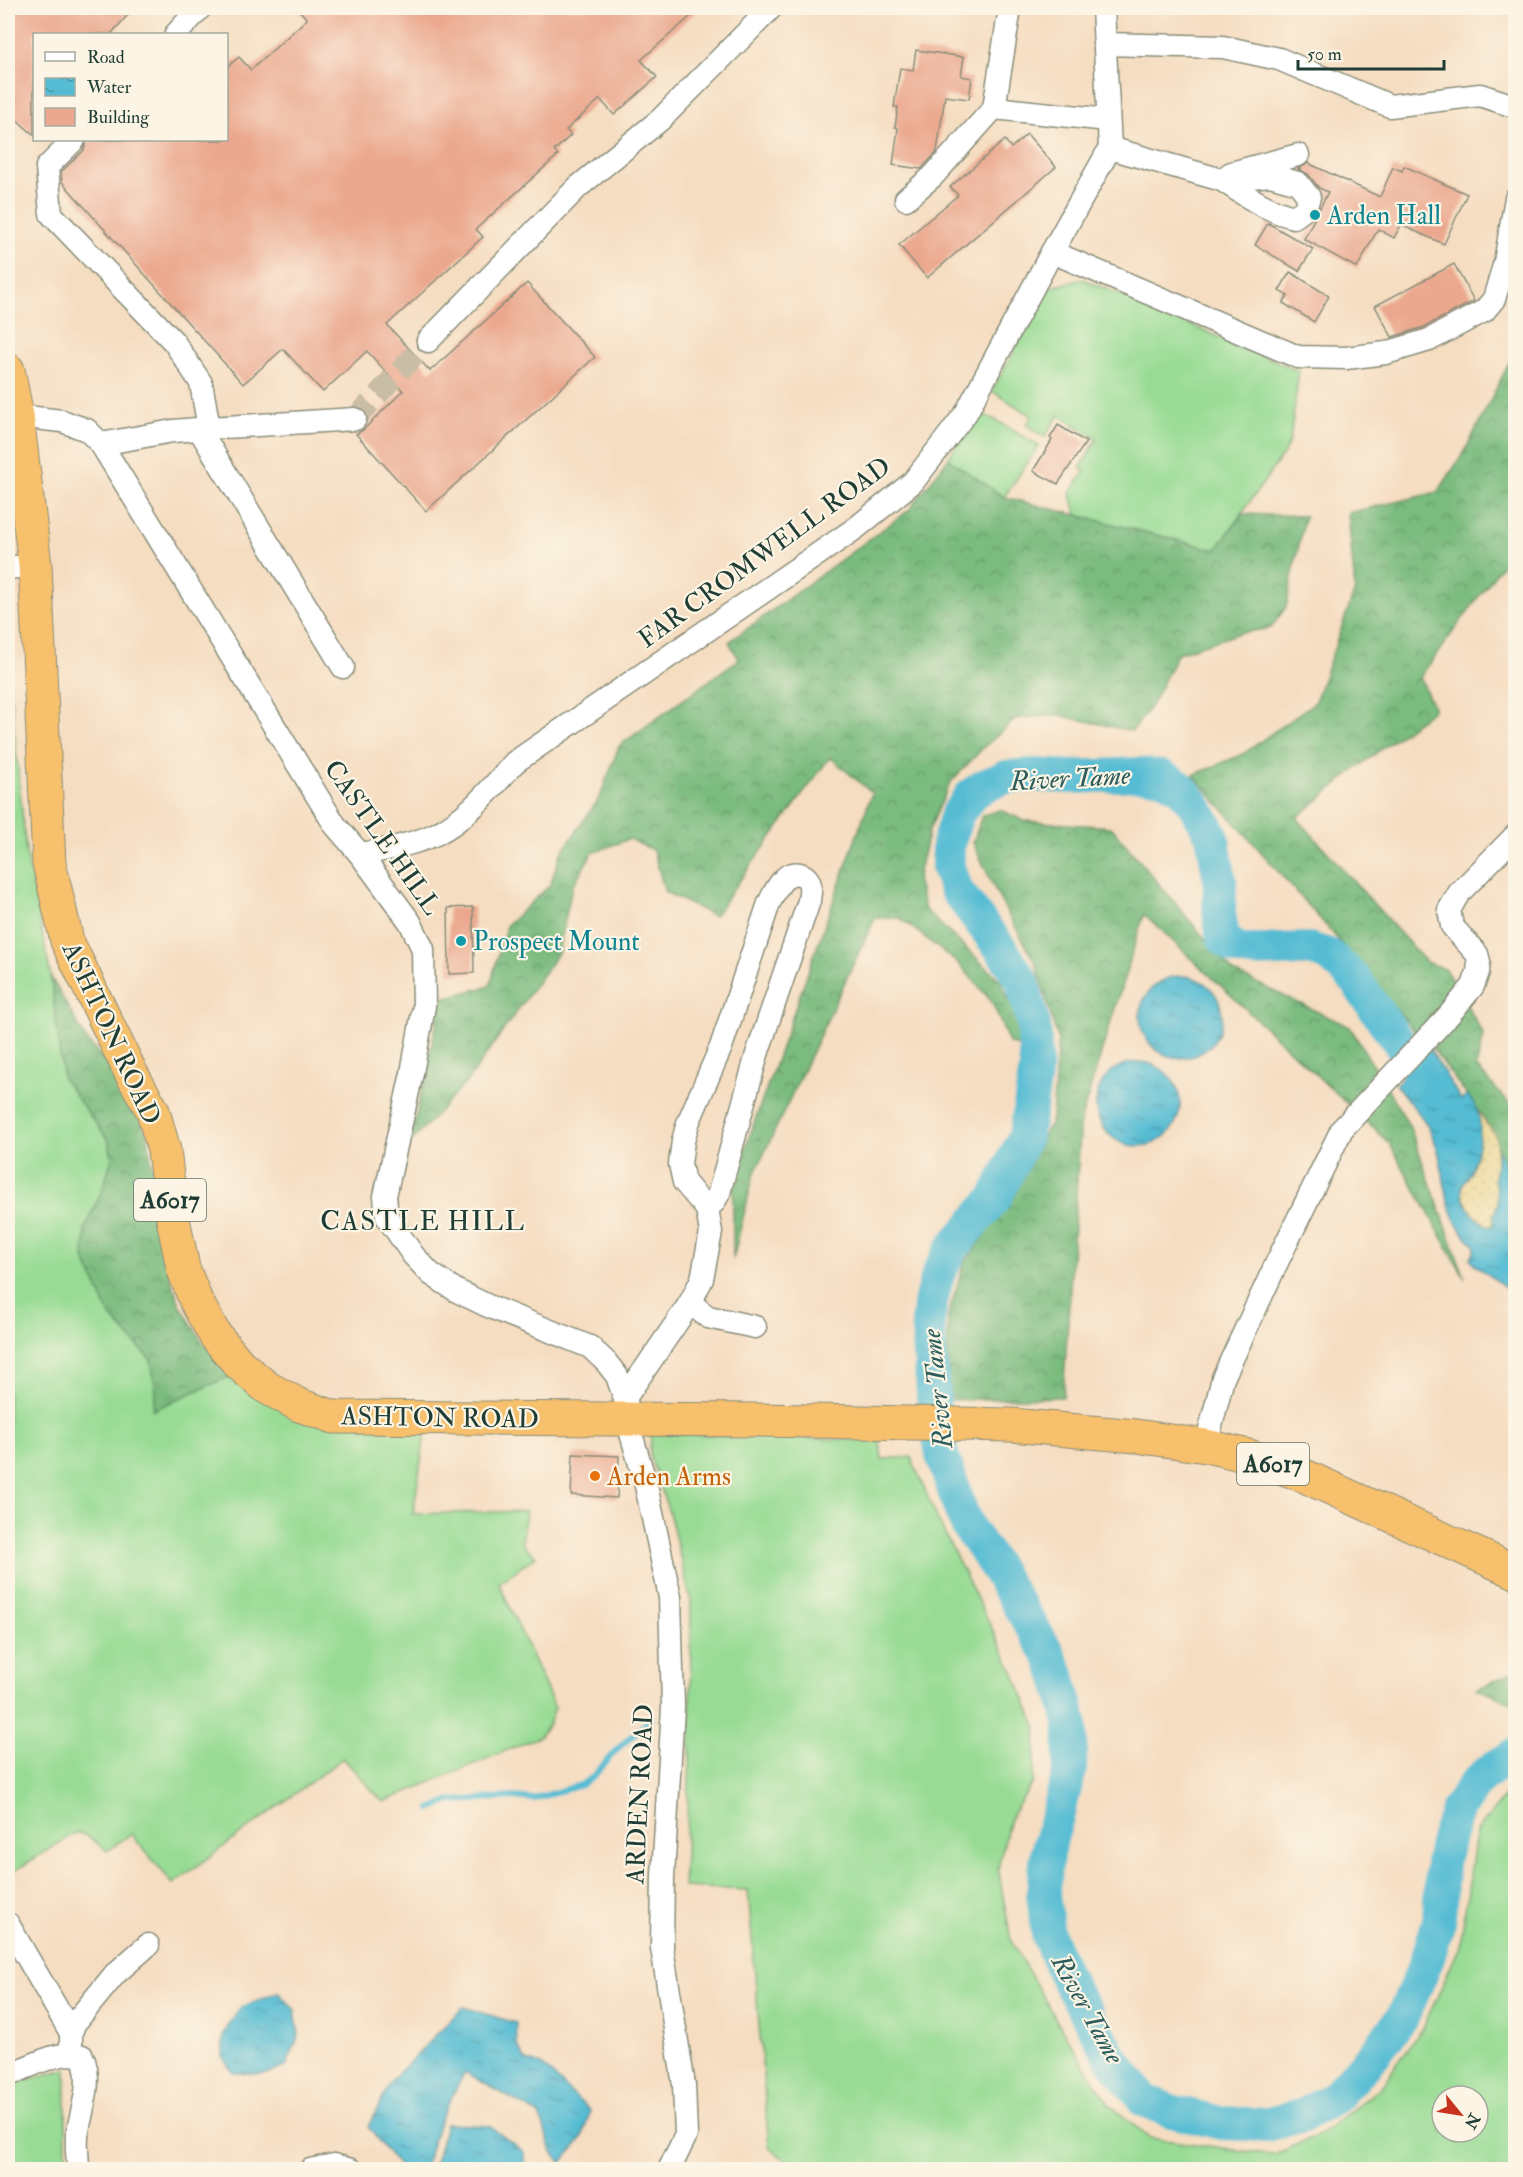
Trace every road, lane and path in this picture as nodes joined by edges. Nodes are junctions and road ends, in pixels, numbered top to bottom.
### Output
1 (200, 8) edge
2 (771, 8) edge
3 (1010, 8) edge
4 (1103, 8) edge
5 (177, 33) edge
6 (1104, 44) junction
7 (994, 108) junction
8 (1515, 108) edge
9 (1108, 120) junction
10 (73, 141) edge
11 (1110, 148) junction
12 (1298, 155) dead end
13 (906, 198) dead end
14 (1515, 198) edge
15 (1052, 252) junction
16 (428, 341) tunnel mouth
17 (8, 370) edge
18 (17, 416) junction
19 (355, 419) tunnel mouth
20 (204, 428) junction
21 (101, 444) junction
22 (21, 566) edge
23 (344, 667) dead end
24 (1515, 835) edge
25 (360, 854) junction
26 (707, 1209) junction
27 (690, 1303) junction
28 (756, 1327) dead end
29 (626, 1409) junction
30 (1206, 1446) junction
31 (1515, 1572) edge
32 (8, 1924) edge
33 (148, 1945) dead end
34 (71, 2043) junction
35 (13, 2073) dead end
36 (78, 2169) edge
37 (310, 2169) edge
38 (351, 2169) edge
39 (669, 2169) edge

1 - 5 street
2 - 16 street
3 - 7 street
4 - 6 street
6 - 8 street
6 - 9 street
7 - 9 street
7 - 13 street
9 - 11 street
10 - 20 street
11 - 12 street
11 - 15 street, FAR CROMWELL ROAD
14 - 15 street
15 - 25 street, FAR CROMWELL ROAD
17 - 18 highway, ASHTON ROAD / A6017
18 - 21 street, CASTLE HILL
18 - 22 highway, ASHTON ROAD / A6017
19 - 20 street
20 - 21 street
20 - 23 street
21 - 25 street, CASTLE HILL
22 - 29 highway, ASHTON ROAD / A6017
24 - 30 street
25 - 29 street, CASTLE HILL
26 - 26 street
26 - 27 street
27 - 28 street
27 - 29 street
29 - 30 highway, ASHTON ROAD / A6017
29 - 39 street, ARDEN ROAD
30 - 31 highway, A6017
32 - 34 street
33 - 34 street
34 - 35 street
34 - 36 street
37 - 38 street

